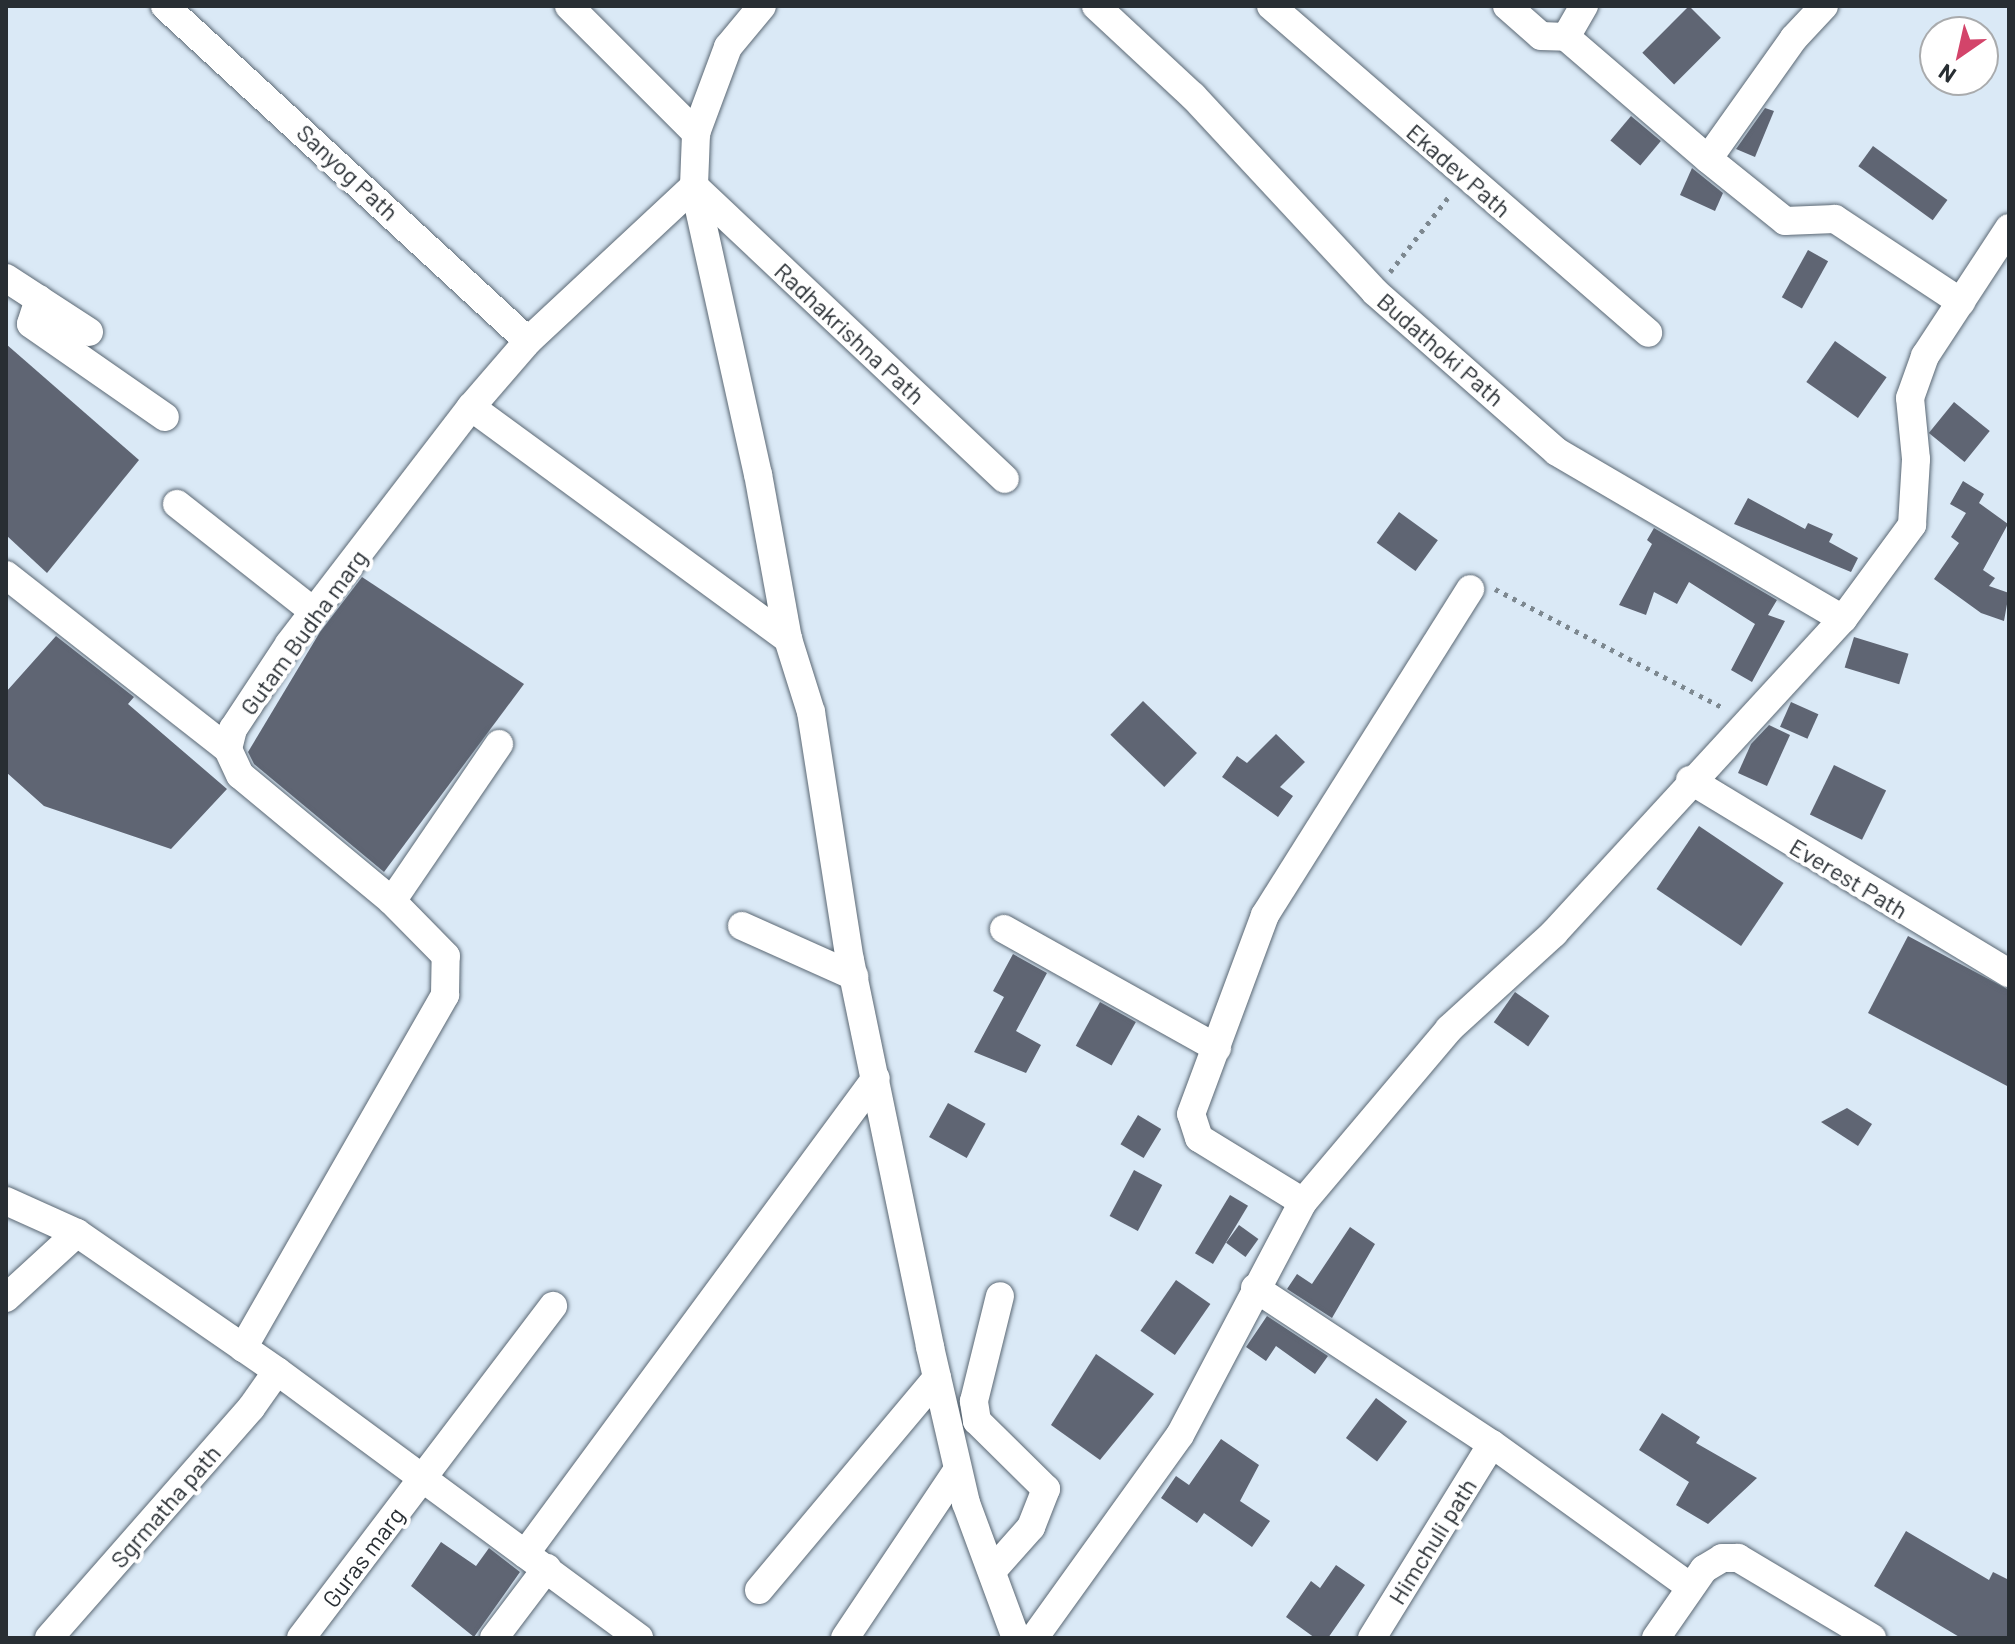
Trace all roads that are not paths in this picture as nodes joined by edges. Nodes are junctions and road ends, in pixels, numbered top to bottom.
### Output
1 (165, 6) edge
2 (569, 6) edge
3 (762, 6) edge
4 (1096, 6) edge
5 (1271, 6) edge
6 (1507, 6) edge
7 (1584, 6) edge
8 (1807, 11) edge
9 (1566, 37) junction
10 (696, 133) junction
11 (1708, 159) junction
12 (694, 186) junction
13 (2009, 228) edge
14 (6, 278) edge
15 (39, 299) junction
16 (1961, 302) junction
17 (89, 332) dead end
18 (1648, 333) dead end
19 (528, 341) junction
20 (471, 407) junction
21 (165, 417) dead end
22 (1005, 479) dead end
23 (177, 504) dead end
24 (6, 575) edge
25 (1470, 589) road end
26 (314, 612) junction
27 (1843, 619) junction
28 (788, 639) junction
29 (499, 744) dead end
30 (228, 749) junction
31 (1690, 780) junction
32 (392, 901) junction
33 (742, 926) dead end
34 (1004, 929) dead end
35 (2009, 973) edge
36 (854, 976) junction
37 (1217, 1048) junction
38 (876, 1078) junction
39 (6, 1201) edge
40 (1303, 1202) junction
41 (77, 1233) junction
42 (1255, 1288) junction
43 (1000, 1296) dead end
44 (6, 1298) edge
45 (553, 1306) dead end
46 (243, 1348) junction
47 (277, 1371) junction
48 (937, 1378) junction
49 (1492, 1444) junction
50 (957, 1471) junction
51 (424, 1475) junction
52 (536, 1561) junction
53 (992, 1571) junction
54 (1690, 1587) junction
55 (759, 1590) dead end
56 (625, 1633) edge
57 (1867, 1637) edge
58 (49, 1638) edge
59 (301, 1638) edge
60 (494, 1638) edge
61 (845, 1638) edge
62 (1016, 1638) edge
63 (1034, 1638) edge
64 (1372, 1638) edge
65 (1656, 1638) edge

1 - 19 street, Sanyog Path
2 - 10 street
3 - 10 street
4 - 27 street, Budathoki Path
5 - 18 street, Ekadev Path
6 - 9 street
7 - 9 street
8 - 11 street
9 - 11 street
10 - 12 street
11 - 16 street
12 - 19 street, Gutam Budha marg
12 - 22 street, Radhakrishna Path
12 - 28 street
13 - 16 street
14 - 15 street
15 - 17 street
15 - 21 street
16 - 27 street
19 - 20 street, Gutam Budha marg
20 - 26 street, Gutam Budha marg
20 - 28 street
23 - 26 street
24 - 30 street
25 - 37 street
26 - 30 street, Gutam Budha marg
27 - 31 street
28 - 36 street
29 - 32 street
30 - 32 street
31 - 35 street, Everest Path
31 - 40 street
32 - 46 street
33 - 36 street
34 - 37 street
36 - 38 street
37 - 40 street
38 - 48 street
38 - 52 street
39 - 41 street
40 - 42 street
41 - 44 street
41 - 46 street
42 - 49 street
42 - 63 street
43 - 53 street
45 - 51 street, Guras marg
46 - 47 street
47 - 51 street
47 - 58 street, Sgrmatha path
48 - 50 street
48 - 55 street
49 - 54 street
49 - 64 street, Himchuli path
50 - 53 street
50 - 61 street
51 - 52 street
51 - 59 street, Guras marg
52 - 56 street
52 - 60 street
53 - 62 street
54 - 57 street
54 - 65 street

